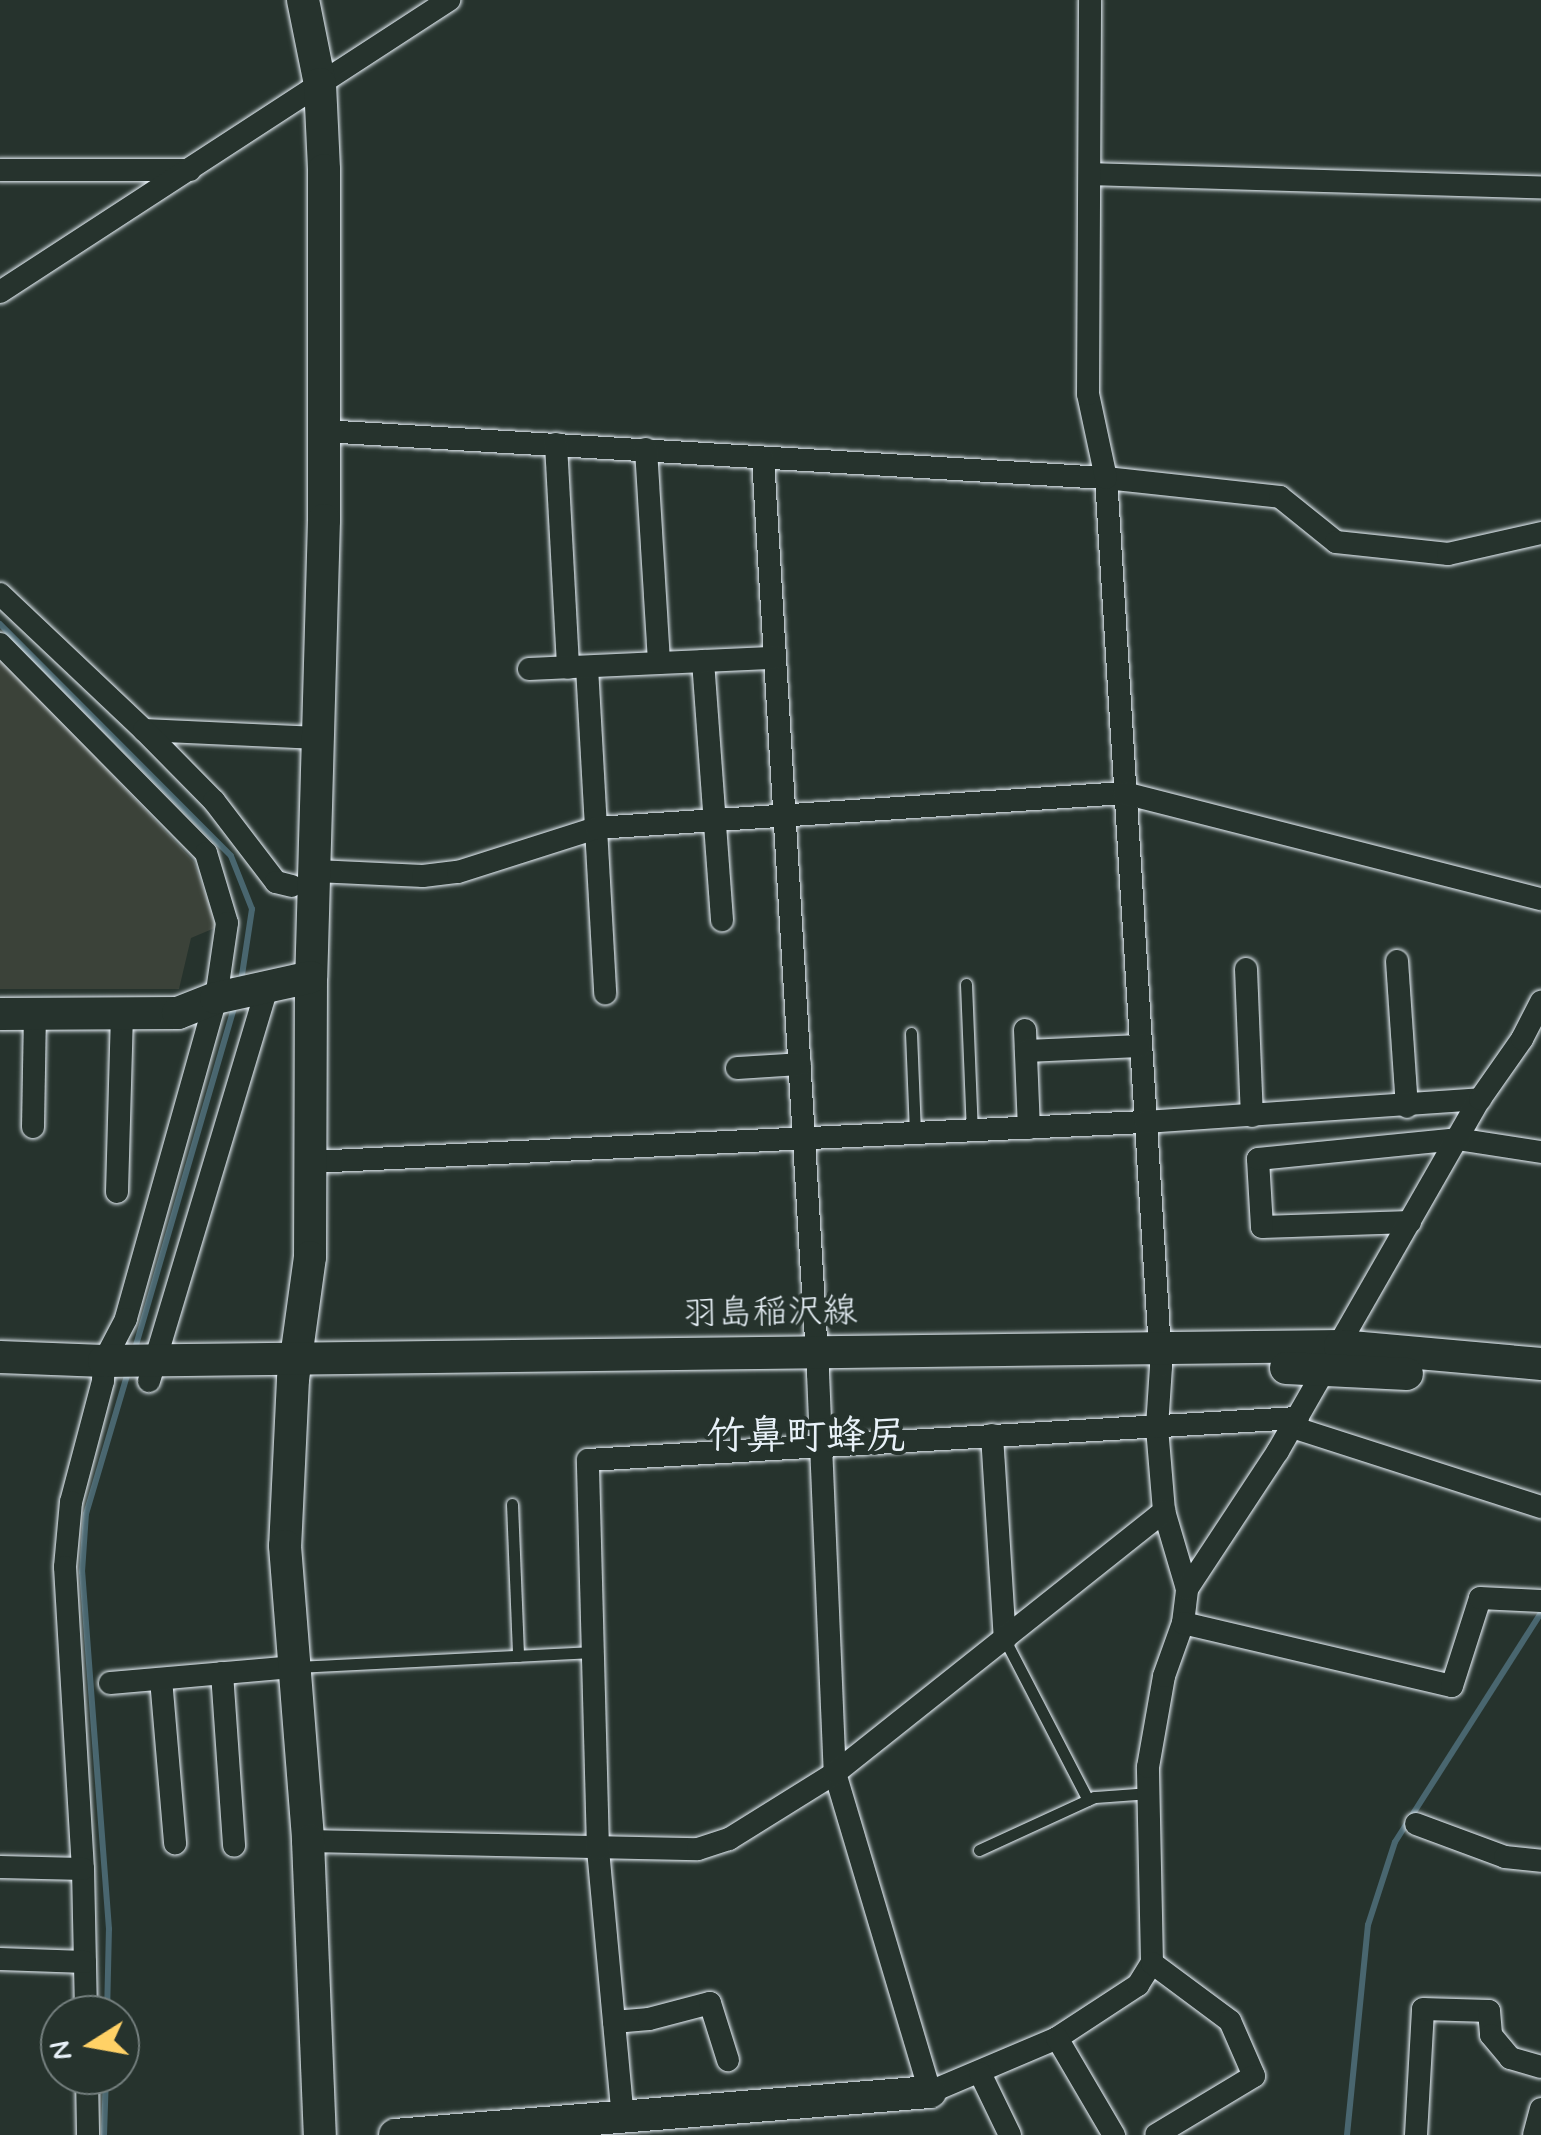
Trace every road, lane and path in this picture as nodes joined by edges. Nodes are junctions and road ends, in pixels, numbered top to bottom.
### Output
1 (304, 0) edge
2 (449, 0) edge
3 (1090, 0) edge
4 (320, 84) junction
5 (0, 170) edge
6 (190, 170) junction
7 (1090, 174) junction
8 (1541, 187) edge
9 (0, 292) edge
10 (323, 431) junction
11 (556, 444) junction
12 (646, 450) junction
13 (764, 458) junction
14 (1106, 478) junction
15 (1541, 532) edge
16 (0, 594) edge
17 (0, 644) edge
18 (775, 658) junction
19 (703, 661) junction
20 (660, 663) junction
21 (578, 667) junction
22 (528, 669) dead end
23 (144, 730) junction
24 (318, 738) junction
25 (1124, 793) junction
26 (784, 817) junction
27 (715, 820) junction
28 (596, 828) junction
29 (304, 878) junction
30 (1541, 898) edge
31 (722, 920) dead end
32 (1398, 961) dead end
33 (1246, 969) dead end
34 (311, 977) junction
35 (966, 984) dead end
36 (240, 993) junction
37 (605, 994) dead end
38 (1541, 1002) edge
39 (0, 1014) edge
40 (35, 1014) junction
41 (122, 1015) junction
42 (911, 1033) dead end
43 (1532, 1041) edge
44 (1140, 1046) junction
45 (800, 1064) junction
46 (737, 1068) dead end
47 (1480, 1099) junction
48 (1407, 1107) junction
49 (1252, 1116) junction
50 (1145, 1122) junction
51 (33, 1127) dead end
52 (1030, 1128) junction
53 (972, 1131) junction
54 (915, 1134) junction
55 (1457, 1139) junction
56 (804, 1140) junction
57 (1541, 1152) edge
58 (311, 1162) junction
59 (117, 1192) dead end
60 (1410, 1222) junction
61 (0, 1357) edge
62 (1160, 1357) junction
63 (1334, 1357) junction
64 (818, 1363) junction
65 (1541, 1364) edge
66 (294, 1370) junction
67 (128, 1371) junction
68 (0, 1377) edge
69 (1541, 1384) edge
70 (1295, 1422) junction
71 (1158, 1427) junction
72 (992, 1435) junction
73 (819, 1446) junction
74 (512, 1504) dead end
75 (1541, 1507) edge
76 (1164, 1511) junction
77 (1187, 1589) junction
78 (1538, 1600) edge
79 (1183, 1623) junction
80 (1005, 1640) junction
81 (593, 1652) junction
82 (518, 1656) junction
83 (292, 1667) junction
84 (222, 1674) junction
85 (161, 1679) junction
86 (110, 1683) dead end
87 (834, 1773) junction
88 (1148, 1793) junction
89 (1088, 1800) junction
90 (1416, 1824) dead end
91 (308, 1841) junction
92 (174, 1843) dead end
93 (234, 1846) dead end
94 (598, 1849) junction
95 (978, 1850) dead end
96 (1541, 1861) edge
97 (0, 1867) edge
98 (84, 1869) junction
99 (0, 1958) edge
100 (85, 1962) junction
101 (1152, 1963) junction
102 (86, 1995) edge
103 (614, 2022) junction
104 (1057, 2038) junction
105 (728, 2060) dead end
106 (1541, 2067) edge
107 (980, 2073) junction
108 (930, 2092) junction
109 (87, 2095) edge
110 (1541, 2109) edge
111 (623, 2119) junction
112 (88, 2135) edge
113 (320, 2135) edge
114 (396, 2135) edge
115 (1010, 2135) edge
116 (1114, 2135) edge
117 (1156, 2135) edge
118 (1416, 2135) edge
119 (1534, 2135) edge

1 - 4 street
2 - 4 street
3 - 7 street
4 - 6 street
4 - 10 street
5 - 6 street
6 - 9 street
7 - 8 street
7 - 14 street
10 - 11 street
10 - 24 street
11 - 12 street
11 - 21 street
12 - 13 street
12 - 20 street
13 - 14 street
13 - 18 street
14 - 15 street
14 - 25 street
16 - 23 street
17 - 36 street
18 - 19 street
18 - 26 street
19 - 20 street
19 - 27 street
20 - 21 street
21 - 22 street
21 - 28 street
23 - 24 street
23 - 29 street
24 - 29 street
25 - 26 street
25 - 30 street
25 - 44 street
26 - 27 street
26 - 45 street
27 - 28 street
27 - 31 street
28 - 29 street
28 - 37 street
29 - 34 street
32 - 48 street
33 - 49 street
34 - 36 street
34 - 58 street
35 - 53 lane
36 - 41 street
36 - 67 street
36 - 67 street
38 - 43 street
39 - 40 street
40 - 41 street
40 - 51 street
41 - 59 street
42 - 54 lane
43 - 47 street
44 - 50 street
44 - 52 street
45 - 46 street
45 - 56 street
47 - 48 street
47 - 55 street
48 - 49 street
49 - 50 street
50 - 52 street
50 - 62 street
52 - 53 street
53 - 54 street
54 - 56 street
55 - 57 street
55 - 60 street
55 - 60 street
56 - 58 street
56 - 64 street
58 - 66 street
60 - 63 street
61 - 67 street, 羽島稲沢線
62 - 63 street, 羽島稲沢線
62 - 64 street, 羽島稲沢線
62 - 71 street
63 - 65 street, 羽島稲沢線
63 - 69 street, 羽島稲沢線
63 - 70 street
64 - 66 street, 羽島稲沢線
64 - 73 street
66 - 67 street, 羽島稲沢線
66 - 83 street
67 - 68 street, 羽島稲沢線
67 - 98 street
70 - 71 street
70 - 75 street
70 - 77 street
71 - 72 street
71 - 76 street
72 - 73 street
72 - 80 street
73 - 81 street
73 - 87 street
74 - 82 lane
76 - 77 street
76 - 80 street
77 - 79 street
78 - 79 street
79 - 88 street
80 - 87 street
80 - 89 lane
81 - 82 lane
81 - 94 street
82 - 83 lane
83 - 84 street
83 - 91 street
84 - 85 street
84 - 93 street
85 - 86 street
85 - 92 street
87 - 94 street
87 - 108 street
88 - 89 lane
88 - 101 street
89 - 95 lane
90 - 96 street
91 - 94 street
91 - 113 street
94 - 103 street
97 - 98 street
98 - 100 street
99 - 100 street
100 - 102 street
101 - 104 street
101 - 117 street
103 - 105 street
103 - 111 street
104 - 107 street
104 - 116 street
106 - 118 street
107 - 108 street
107 - 115 street
108 - 111 street
109 - 112 street
110 - 119 street
111 - 114 street

